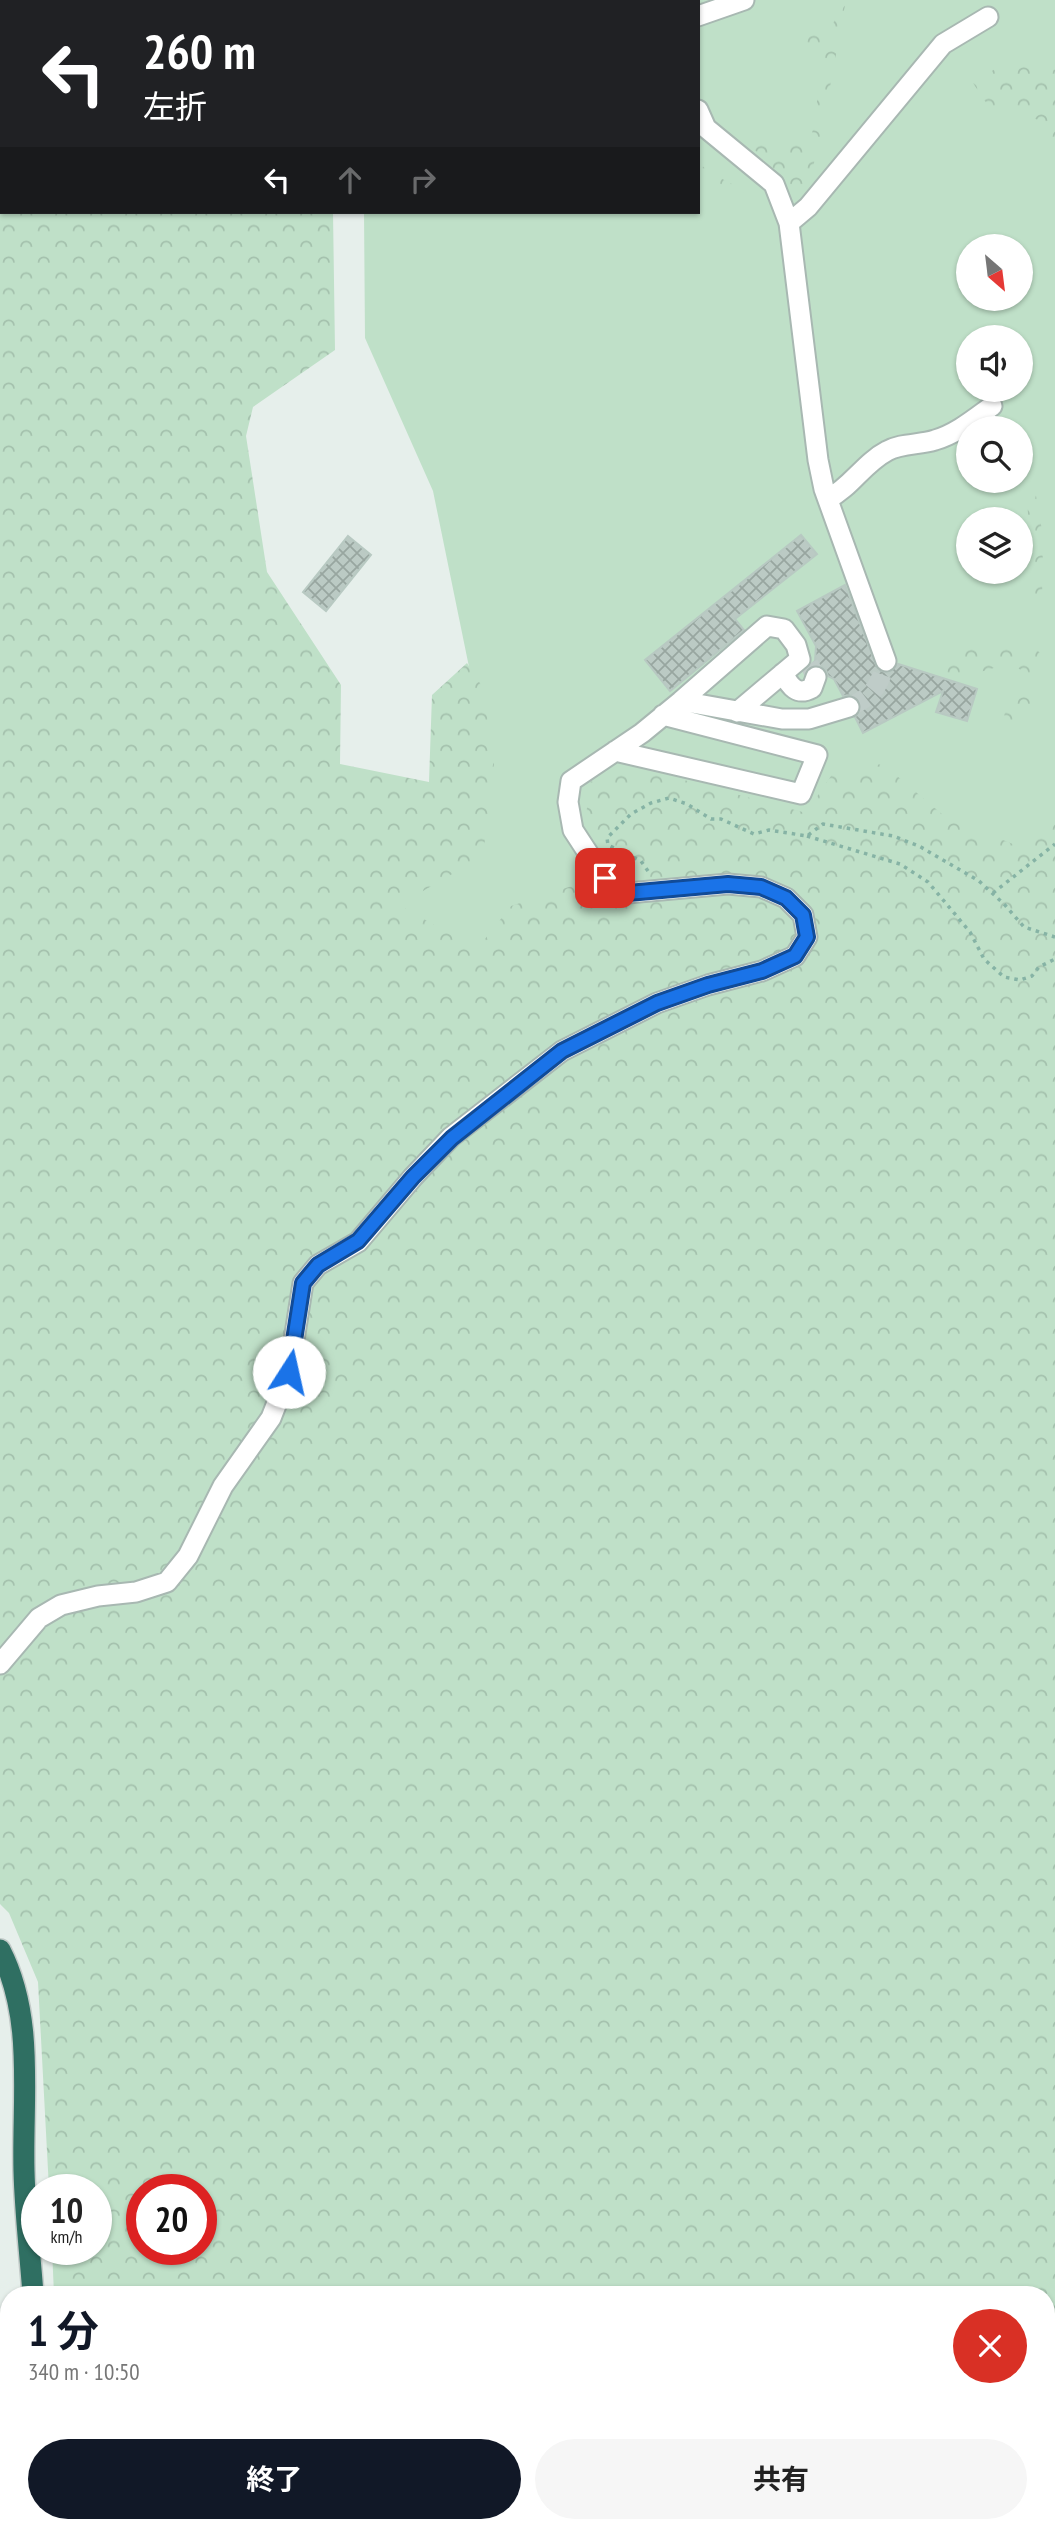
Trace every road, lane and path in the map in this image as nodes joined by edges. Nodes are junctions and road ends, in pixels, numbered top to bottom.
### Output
1 (744, 0) edge
2 (700, 15) edge
3 (988, 17) dead end
4 (700, 114) edge
5 (789, 223) junction
6 (992, 407) dead end
7 (828, 499) junction
8 (886, 661) tunnel mouth
9 (808, 667) junction
10 (783, 673) junction
11 (681, 701) junction
12 (849, 707) tunnel mouth
13 (737, 712) junction
14 (663, 715) junction
15 (615, 751) junction
16 (807, 836) junction
17 (1055, 844) edge
18 (623, 890) junction
19 (993, 893) junction
20 (1055, 937) edge
21 (1055, 959) edge
22 (0, 1664) edge
23 (0, 1950) edge
24 (32, 2286) edge

1 - 2 street
3 - 5 street
4 - 5 street
5 - 7 street
6 - 7 street
7 - 8 street
9 - 10 street
9 - 10 street
9 - 11 street
10 - 13 street
11 - 13 street
11 - 14 street
12 - 13 street
14 - 15 street
14 - 15 street
15 - 18 street
16 - 18 path
16 - 19 path
16 - 21 path
17 - 19 path
18 - 22 street
19 - 20 path
23 - 24 highway

